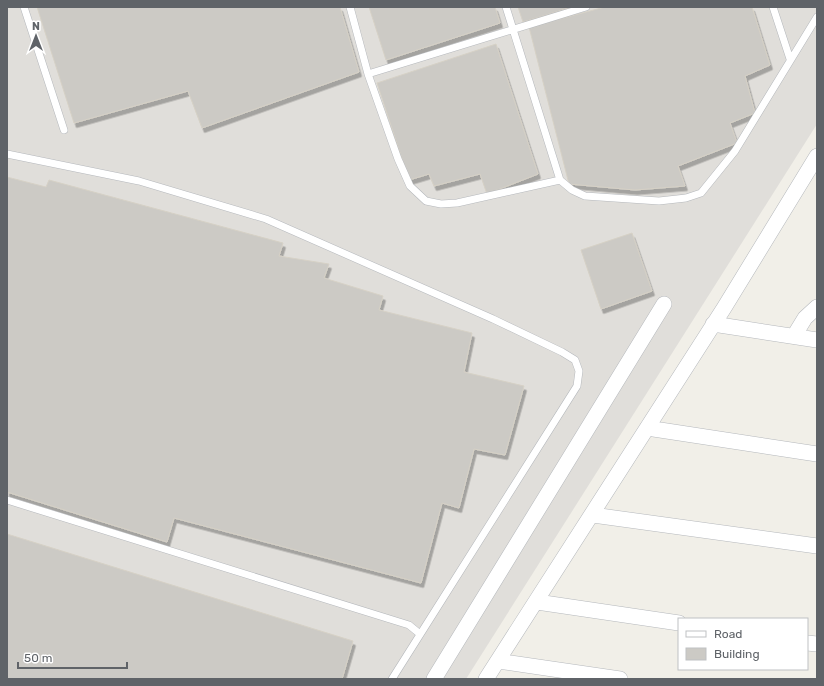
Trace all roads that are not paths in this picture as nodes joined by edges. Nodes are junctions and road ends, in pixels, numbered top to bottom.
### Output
1 (24, 7) edge
2 (350, 7) edge
3 (506, 7) edge
4 (586, 7) edge
5 (773, 7) edge
6 (817, 17) edge
7 (512, 29) junction
8 (790, 59) junction
9 (368, 74) junction
10 (64, 130) dead end
11 (7, 154) edge
12 (817, 156) edge
13 (560, 180) junction
14 (664, 304) dead end
15 (817, 307) edge
16 (713, 324) junction
17 (794, 336) junction
18 (817, 340) edge
19 (646, 428) junction
20 (817, 454) edge
21 (7, 500) edge
22 (593, 515) junction
23 (817, 546) edge
24 (537, 602) junction
25 (678, 623) edge
26 (420, 634) junction
27 (498, 661) junction
28 (392, 679) edge
29 (434, 679) edge
30 (486, 679) edge
31 (620, 679) edge

1 - 10 lane
2 - 9 lane
3 - 7 lane
4 - 7 lane
5 - 8 lane
6 - 8 lane
7 - 9 lane
7 - 13 lane
8 - 13 lane
9 - 13 lane
11 - 26 lane
12 - 16 street
14 - 29 street
15 - 17 street
16 - 17 street
16 - 19 street
17 - 18 street
19 - 20 street
19 - 22 street
21 - 26 lane
22 - 23 street
22 - 24 street
24 - 25 street
24 - 27 street
26 - 28 lane
27 - 30 street
27 - 31 street

